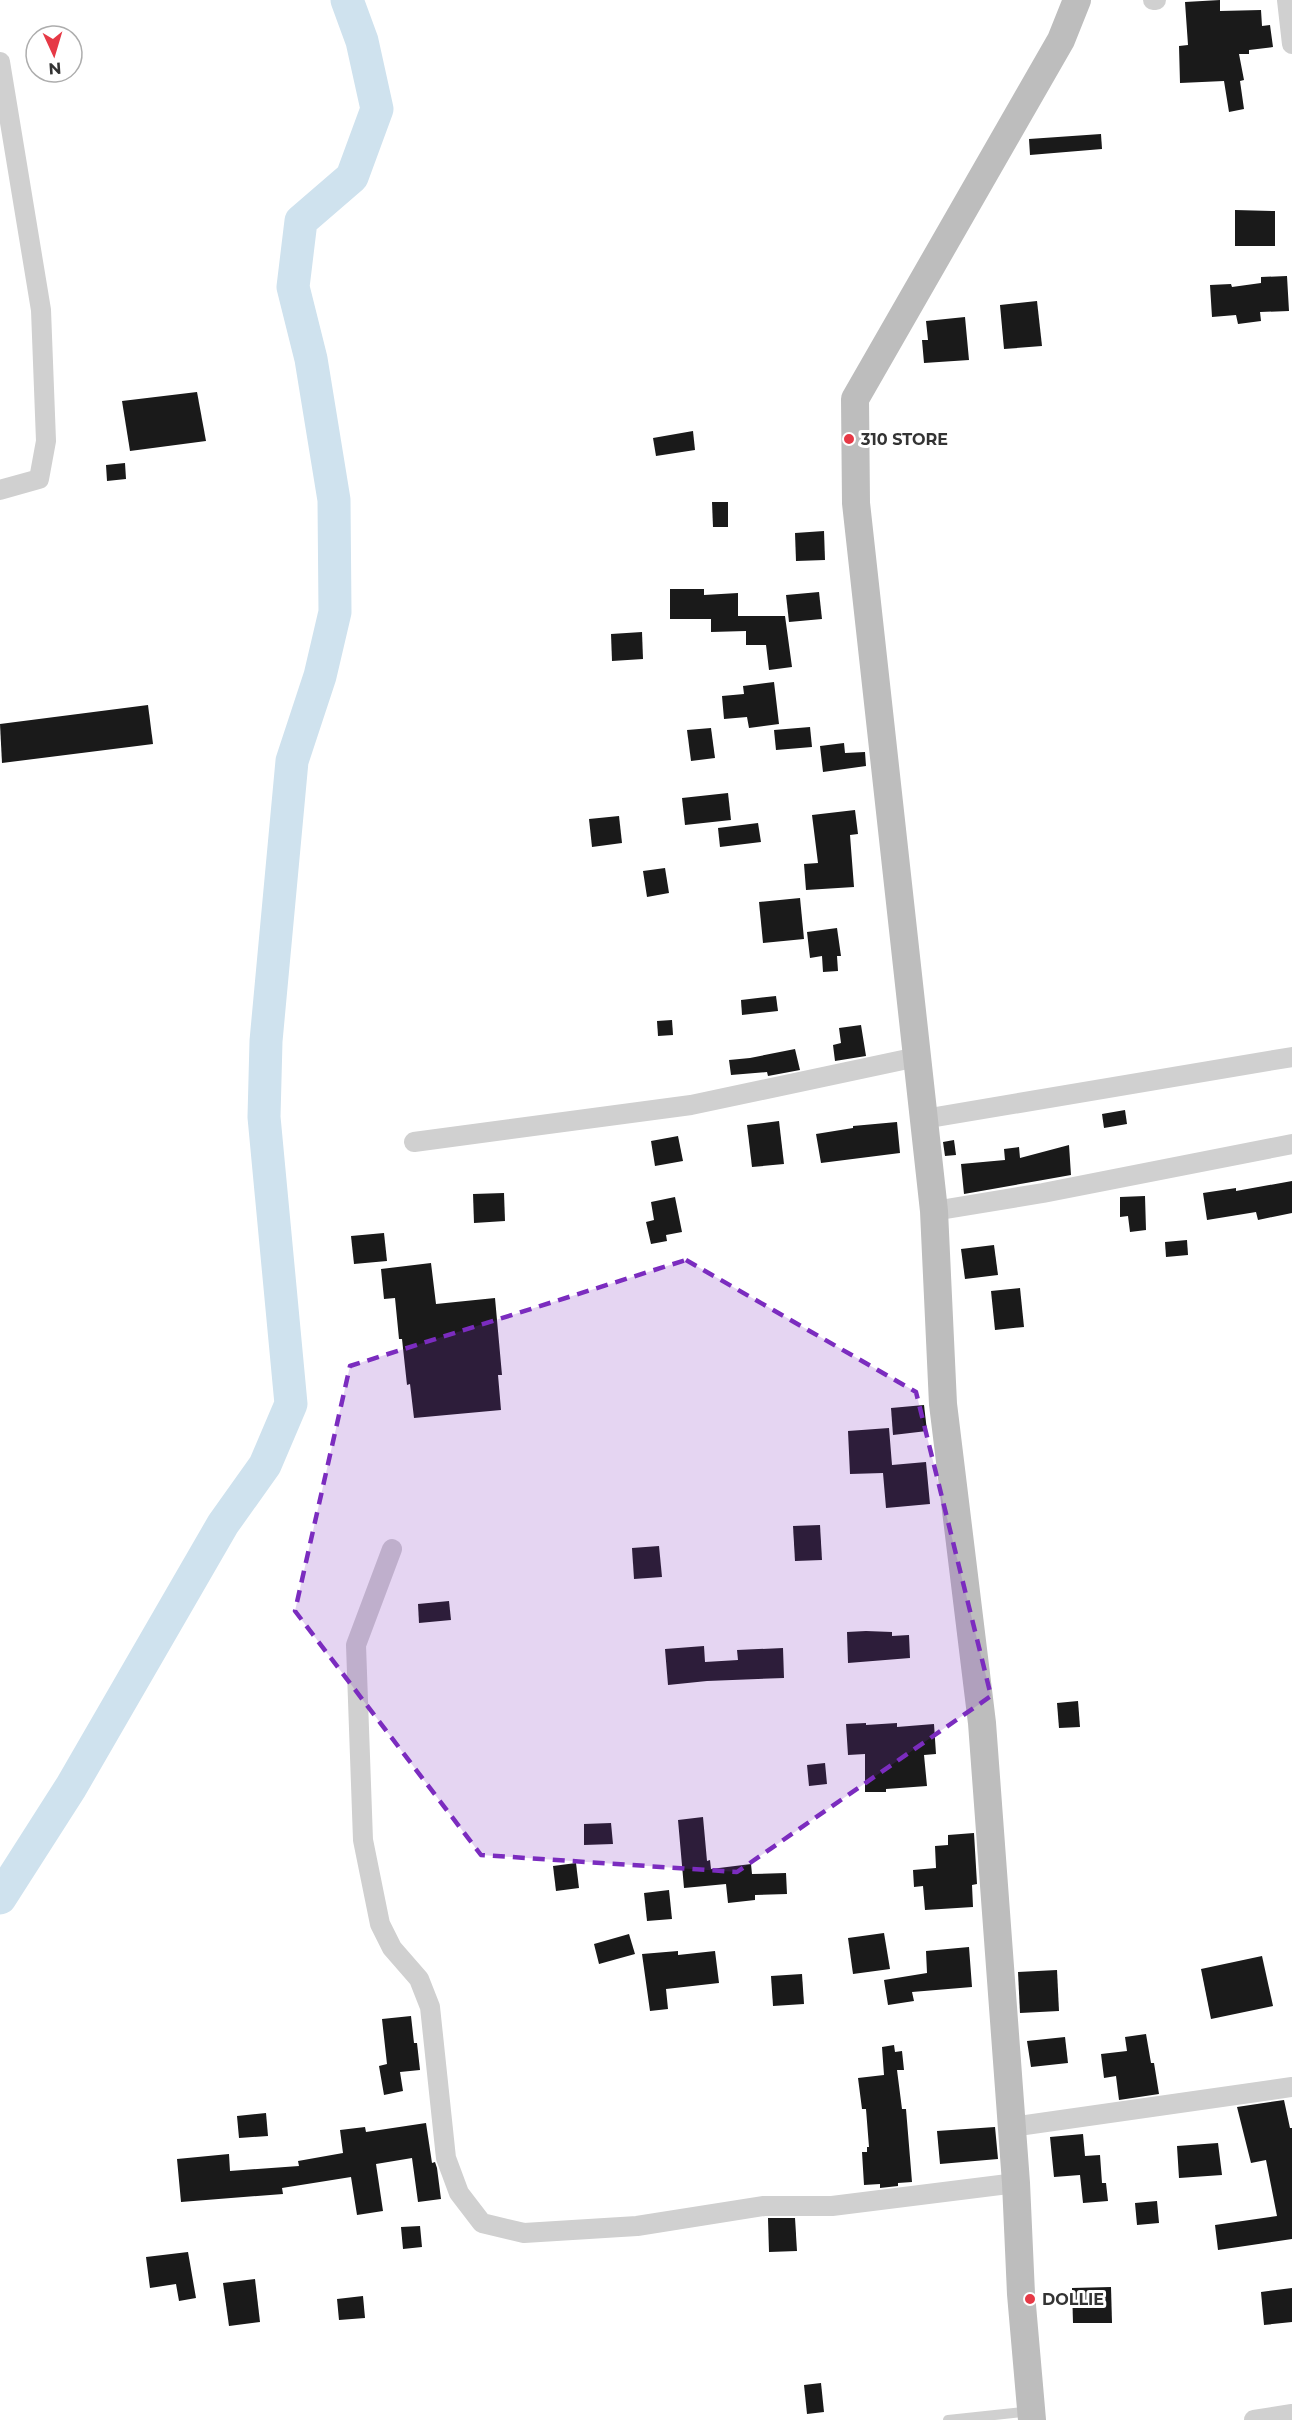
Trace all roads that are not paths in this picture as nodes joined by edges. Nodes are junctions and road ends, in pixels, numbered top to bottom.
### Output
1 (1077, 0) edge
2 (1287, 0) edge
3 (1292, 44) edge
4 (0, 62) edge
5 (0, 490) edge
6 (917, 1057) junction
7 (1292, 1057) edge
8 (924, 1119) junction
9 (414, 1142) dead end
10 (1292, 1144) edge
11 (934, 1211) junction
12 (392, 1549) dead end
13 (1292, 2087) edge
14 (1012, 2127) junction
15 (1016, 2183) junction
16 (1292, 2414) edge
17 (1032, 2415) edge
18 (948, 2420) edge
19 (1254, 2420) edge

1 - 6 street
2 - 3 street
4 - 5 street
6 - 8 street
6 - 9 street
7 - 8 street
8 - 11 street
10 - 11 street
11 - 14 street
12 - 15 street
13 - 14 street
14 - 15 street
15 - 17 street
16 - 19 street
17 - 18 lane

